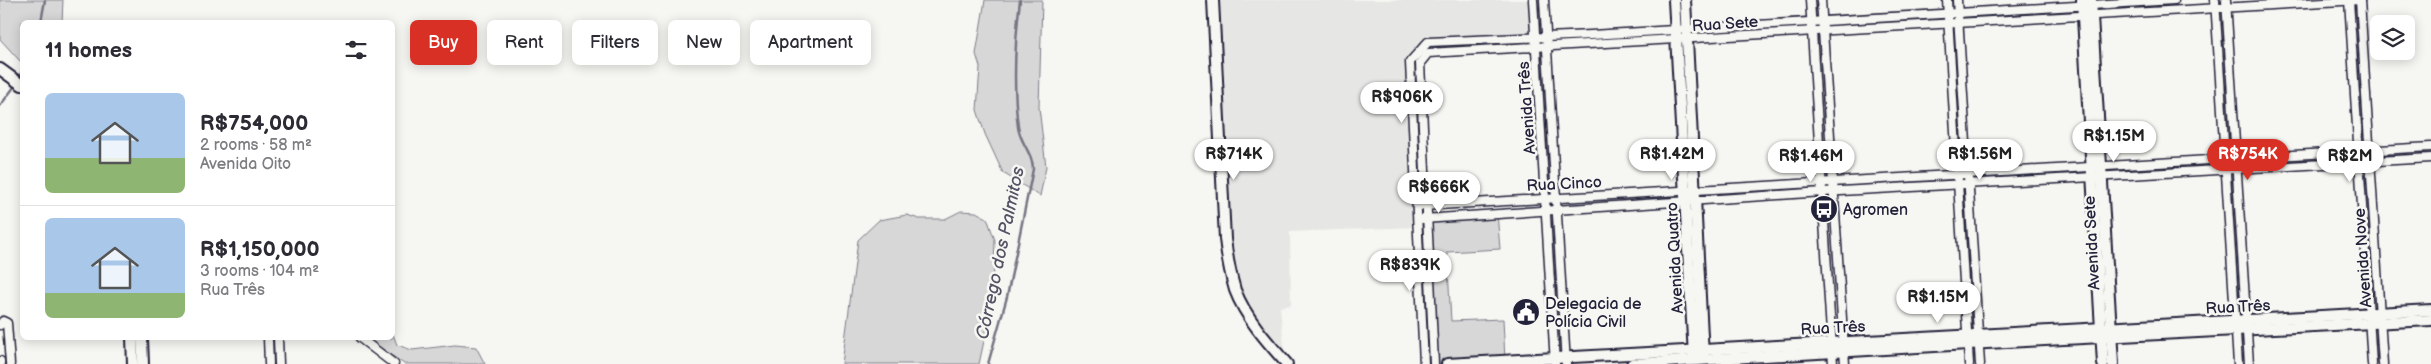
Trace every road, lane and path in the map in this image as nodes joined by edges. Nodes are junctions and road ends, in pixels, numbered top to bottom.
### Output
1 (1213, 0) edge
2 (1533, 0) edge
3 (1544, 0) edge
4 (1674, 0) edge
5 (1685, 0) edge
6 (1810, 0) edge
7 (1821, 0) edge
8 (1947, 0) edge
9 (1957, 0) edge
10 (2174, 0) edge
11 (2215, 0) edge
12 (2350, 0) edge
13 (2360, 0) edge
14 (2226, 4) edge
15 (2087, 7) edge
16 (2216, 9) junction
17 (2014, 10) junction
18 (1958, 13) junction
19 (1948, 14) junction
20 (1892, 17) junction
21 (2014, 20) junction
22 (1823, 21) junction
23 (1812, 22) junction
24 (1948, 23) junction
25 (1959, 23) junction
26 (1767, 24) junction
27 (1728, 26) junction
28 (1892, 27) junction
29 (1676, 29) junction
30 (1824, 31) junction
31 (1812, 32) junction
32 (1686, 34) junction
33 (1768, 34) junction
34 (1591, 35) junction
35 (1547, 37) junction
36 (1730, 37) junction
37 (1535, 38) junction
38 (1490, 40) junction
39 (1676, 40) junction
40 (1456, 41) junction
41 (1592, 45) junction
42 (1548, 47) junction
43 (1536, 48) junction
44 (1491, 50) junction
45 (1457, 52) junction
46 (1421, 56) junction
47 (0, 69) edge
48 (20, 84) edge
49 (1685, 102) junction
50 (1954, 103) junction
51 (1964, 103) junction
52 (2431, 147) edge
53 (2369, 151) junction
54 (2359, 152) junction
55 (2288, 156) junction
56 (2431, 158) edge
57 (2224, 159) junction
58 (2235, 159) junction
59 (2360, 162) junction
60 (2370, 162) junction
61 (2144, 164) junction
62 (2097, 166) junction
63 (2289, 167) junction
64 (2226, 170) junction
65 (2236, 170) junction
66 (1968, 173) junction
67 (1958, 174) junction
68 (2145, 175) junction
69 (1886, 178) junction
70 (2097, 178) junction
71 (1822, 182) junction
72 (1834, 182) junction
73 (1959, 184) junction
74 (1778, 185) junction
75 (1969, 185) junction
76 (1742, 187) junction
77 (1887, 189) junction
78 (1823, 192) junction
79 (1834, 192) junction
80 (1690, 195) junction
81 (1778, 195) junction
82 (1743, 197) junction
83 (1545, 198) junction
84 (1556, 198) junction
85 (1418, 206) junction
86 (1427, 206) junction
87 (1557, 209) junction
88 (1545, 210) junction
89 (1428, 218) junction
90 (1419, 219) junction
91 (2431, 310) edge
92 (2375, 319) junction
93 (2431, 320) edge
94 (0, 325) edge
95 (2241, 326) junction
96 (2106, 333) junction
97 (132, 340) edge
98 (142, 340) edge
99 (268, 340) edge
100 (278, 340) edge
101 (363, 340) edge
102 (1973, 340) junction
103 (1844, 346) junction
104 (1832, 347) junction
105 (1699, 358) edge
106 (1280, 359) edge
107 (1566, 360) edge
108 (1555, 361) edge
109 (10, 364) edge
110 (133, 364) edge
111 (143, 364) edge
112 (269, 364) edge
113 (279, 364) edge
114 (394, 364) edge
115 (1287, 364) edge
116 (1424, 364) edge
117 (1434, 364) edge
118 (1447, 364) edge
119 (1632, 364) edge
120 (1834, 364) edge
121 (1845, 364) edge
122 (1970, 364) edge
123 (1980, 364) edge
124 (2103, 364) edge
125 (2113, 364) edge
126 (2238, 364) edge
127 (2249, 364) edge
128 (2372, 364) edge
129 (2383, 364) edge

1 - 106 main road
2 - 37 street, Avenida Três
3 - 35 street, Avenida Três
4 - 29 main road, Avenida Quatro
5 - 32 main road, Avenida Quatro
6 - 23 street
7 - 22 street
8 - 19 street
9 - 18 street
10 - 15 street, Rua Sete
11 - 16 street
12 - 13 street, Rua Sete
12 - 14 street, Rua Sete
12 - 54 street, Avenida Nove
13 - 53 street, Avenida Nove
14 - 16 street, Rua Sete
14 - 58 street
15 - 16 street, Rua Sete
15 - 17 street, Rua Sete
15 - 21 street, Rua Sete
15 - 62 main road, Avenida Sete
16 - 57 street
17 - 18 street, Rua Sete
17 - 21 street
18 - 19 street, Rua Sete
18 - 25 street
19 - 20 street, Rua Sete
19 - 24 street
20 - 22 street, Rua Sete
20 - 28 street
21 - 25 street, Rua Sete
22 - 23 street, Rua Sete
22 - 30 street
23 - 26 street, Rua Sete
23 - 31 street
24 - 25 street, Rua Sete
24 - 28 street, Rua Sete
24 - 50 street
25 - 51 street
26 - 27 street, Rua Sete
26 - 33 street
27 - 32 street, Rua Sete
27 - 36 street
28 - 30 street, Rua Sete
29 - 32 street, Rua Sete
29 - 34 street, Rua Sete
29 - 39 main road, Avenida Quatro
30 - 31 street, Rua Sete
30 - 72 street
31 - 33 street, Rua Sete
31 - 71 street
32 - 36 street, Rua Sete
32 - 39 street, Rua Sete
32 - 49 main road, Avenida Quatro
33 - 36 street, Rua Sete
34 - 35 street, Rua Sete
34 - 41 street
35 - 37 street, Rua Sete
35 - 42 street, Avenida Três
37 - 38 street, Rua Sete
37 - 43 street, Avenida Três
38 - 40 street, Rua Sete
38 - 44 street
39 - 41 street, Rua Sete
39 - 49 main road, Avenida Quatro
40 - 45 street
40 - 46 street, Rua Sete
41 - 42 street, Rua Sete
42 - 43 street, Rua Sete
42 - 84 street, Avenida Três
43 - 44 street, Rua Sete
43 - 83 street, Avenida Três
44 - 45 street, Rua Sete
45 - 46 street, Rua Sete
46 - 85 street
46 - 86 street
47 - 48 main road
49 - 80 main road, Avenida Quatro
50 - 51 street
50 - 67 street
51 - 66 street
52 - 53 street, Rua Cinco
53 - 54 street, Rua Cinco
53 - 60 street, Avenida Nove
54 - 55 street, Rua Cinco
54 - 59 street, Avenida Nove
55 - 58 street, Rua Cinco
55 - 63 street
56 - 60 street, Rua Cinco
57 - 58 street, Rua Cinco
57 - 61 street, Rua Cinco
57 - 64 street
58 - 65 street
59 - 60 street, Rua Cinco
59 - 63 street, Rua Cinco
59 - 92 street, Avenida Nove
60 - 92 street, Avenida Nove
61 - 62 street, Rua Cinco
61 - 68 street
62 - 66 street, Rua Cinco
62 - 70 main road, Avenida Sete
63 - 65 street, Rua Cinco
64 - 65 street, Rua Cinco
64 - 68 street, Rua Cinco
64 - 95 street
65 - 95 street
66 - 67 street, Rua Cinco
66 - 75 street
67 - 69 street, Rua Cinco
67 - 73 street
68 - 70 street, Rua Cinco
69 - 72 street, Rua Cinco
69 - 77 street
70 - 75 street, Rua Cinco
70 - 96 main road, Avenida Sete
71 - 72 street, Rua Cinco
71 - 74 street, Rua Cinco
71 - 78 street
72 - 79 street
73 - 75 street, Rua Cinco
73 - 77 street, Rua Cinco
73 - 102 street
74 - 76 street, Rua Cinco
74 - 81 street
75 - 102 street
76 - 80 street, Rua Cinco
76 - 82 street
77 - 79 street, Rua Cinco
78 - 79 street, Rua Cinco
78 - 81 street, Rua Cinco
78 - 104 street
79 - 103 street
80 - 82 street, Rua Cinco
80 - 84 street, Rua Cinco
80 - 87 street, Rua Cinco
80 - 105 main road, Avenida Quatro
81 - 82 street, Rua Cinco
83 - 84 street, Rua Cinco
83 - 86 street, Rua Cinco
83 - 88 street, Avenida Três
84 - 87 street, Avenida Três
85 - 86 street, Rua Cinco
85 - 90 street
86 - 89 street
87 - 88 street, Rua Cinco
87 - 107 street, Avenida Três
88 - 89 street, Rua Cinco
88 - 108 street, Avenida Três
89 - 90 street, Rua Cinco
89 - 117 street
90 - 116 street
91 - 92 main road, Rua Três
92 - 93 main road, Rua Três
92 - 95 main road, Rua Três
92 - 128 street, Avenida Nove
92 - 129 street, Avenida Nove
94 - 109 street
95 - 96 main road, Rua Três
95 - 126 street
95 - 127 street
96 - 102 main road, Rua Três
96 - 124 main road, Avenida Sete
96 - 125 main road, Avenida Sete
97 - 110 main road
98 - 111 main road
99 - 112 street
100 - 113 street
101 - 114 street
102 - 103 main road, Rua Três
102 - 122 street
102 - 123 street
103 - 104 main road, Rua Três
103 - 121 street
104 - 105 main road, Rua Três
104 - 120 street
105 - 107 main road, Rua Três
105 - 119 main road, Rua Três
106 - 115 main road
107 - 108 main road, Rua Três
108 - 118 main road, Rua Três

